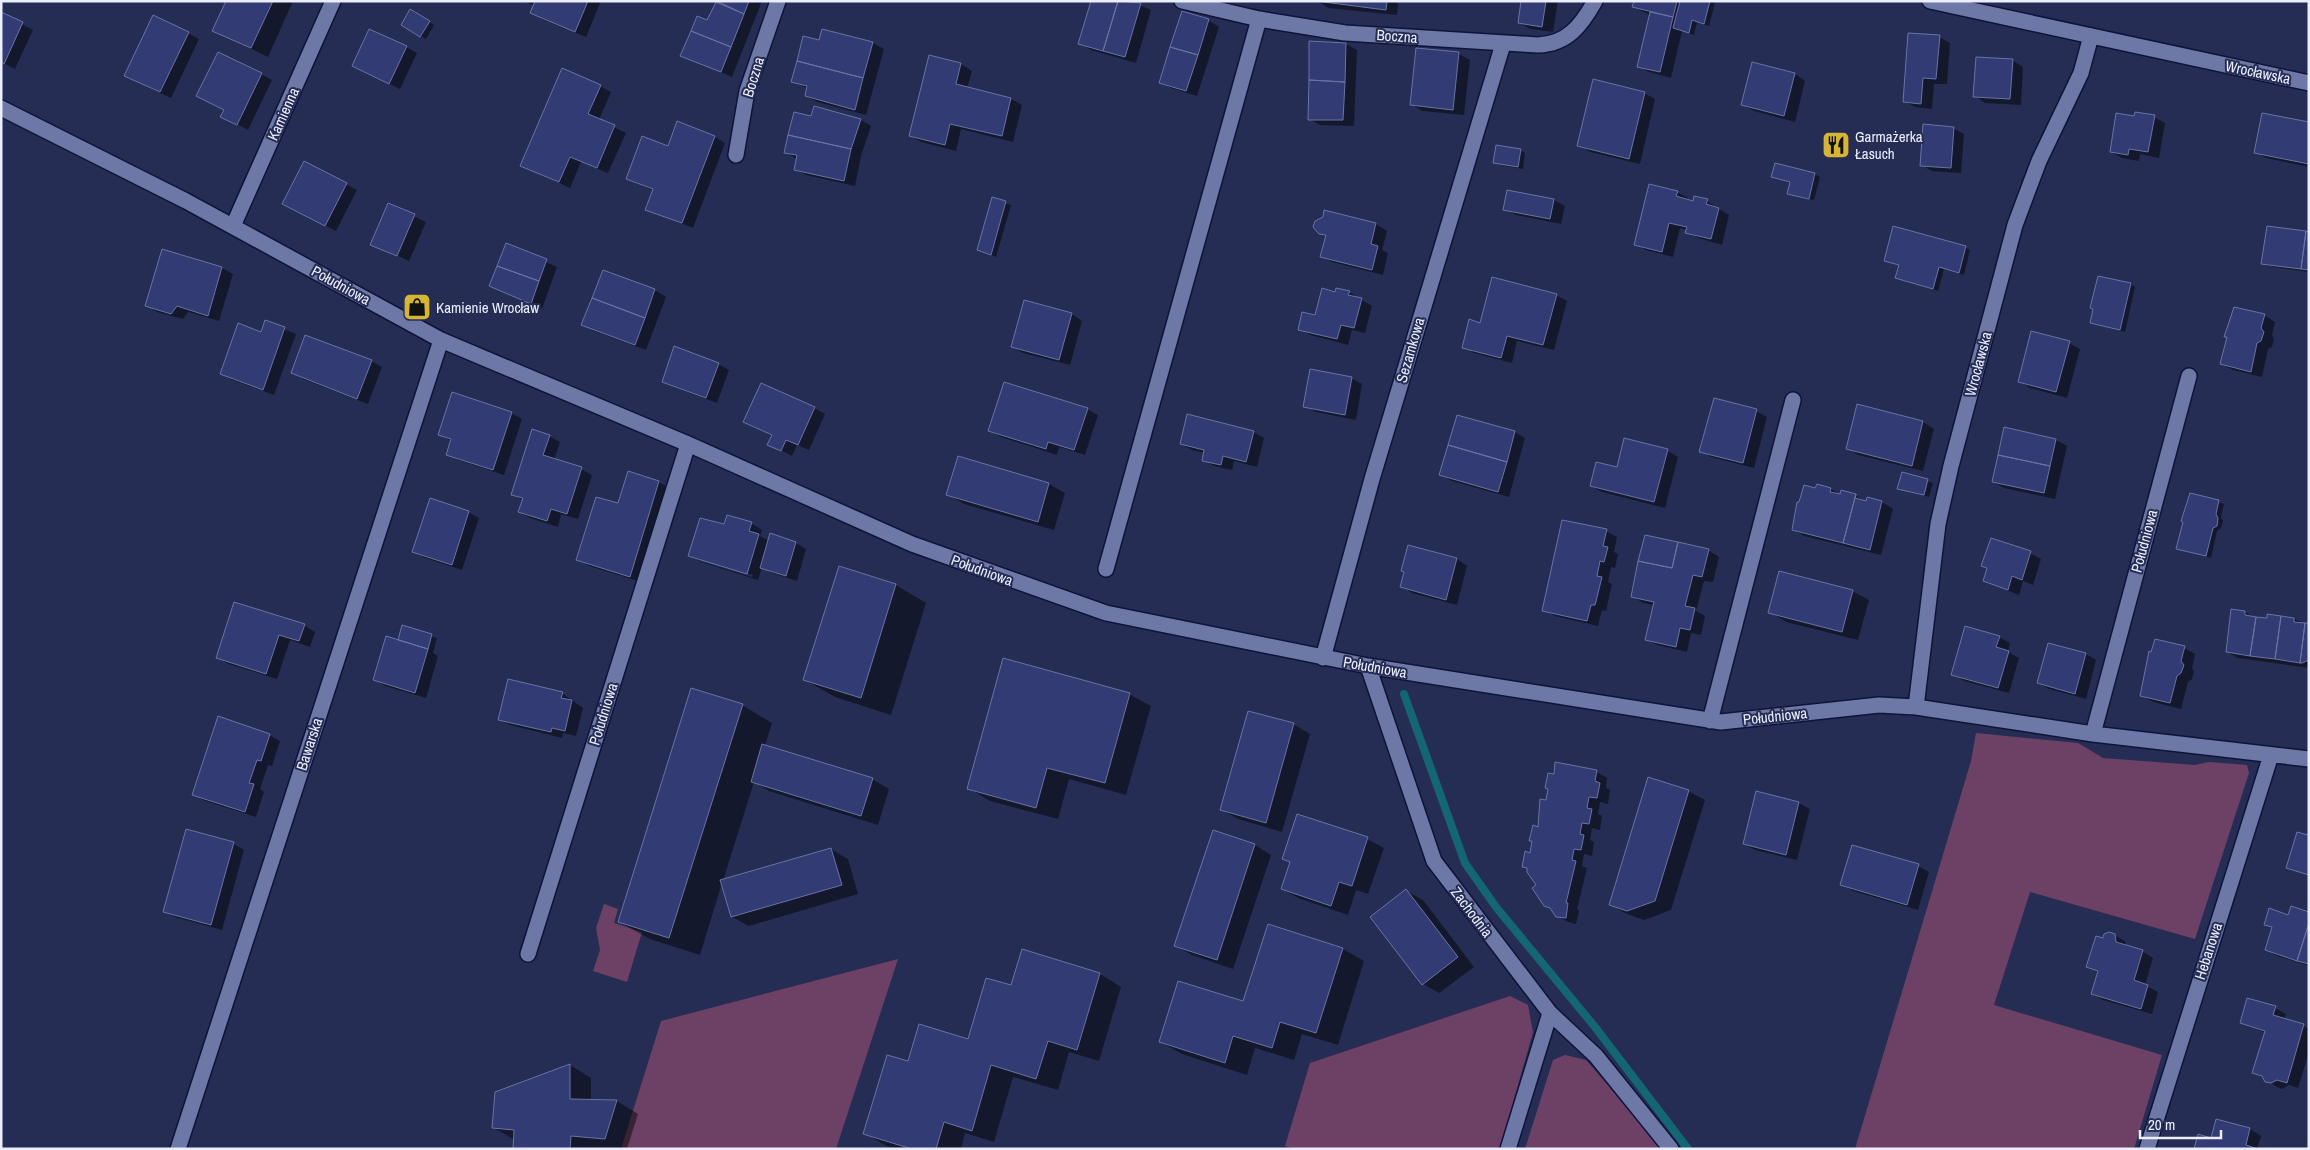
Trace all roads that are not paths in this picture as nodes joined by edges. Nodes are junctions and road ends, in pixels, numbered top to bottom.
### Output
1 (333, 1) edge
2 (778, 1) edge
3 (1182, 1) edge
4 (1595, 1) edge
5 (1930, 1) edge
6 (1259, 19) junction
7 (2091, 36) junction
8 (1503, 44) junction
9 (2309, 83) edge
10 (1, 108) edge
11 (736, 155) dead end
12 (233, 226) junction
13 (441, 340) junction
14 (2188, 376) dead end
15 (1793, 400) dead end
16 (688, 444) junction
17 (1106, 570) dead end
18 (1323, 658) junction
19 (1368, 666) junction
20 (1916, 707) junction
21 (1710, 720) junction
22 (2093, 734) junction
23 (2270, 755) junction
24 (2309, 759) edge
25 (528, 954) dead end
26 (1550, 1013) junction
27 (178, 1149) edge
28 (1508, 1149) edge
29 (1671, 1149) edge
30 (2147, 1149) edge

1 - 12 street, Kamienna
2 - 11 street, Boczna
3 - 6 street, Boczna
4 - 8 street, Boczna
5 - 7 street, Wrocławska
6 - 8 street, Boczna
6 - 17 street
7 - 9 street, Wrocławska
7 - 20 street, Wrocławska
8 - 18 street, Sezamkowa
10 - 12 street, Południowa
12 - 13 street, Południowa
13 - 16 street, Południowa
13 - 27 street, Bawarska
14 - 22 street, Południowa
15 - 21 street
16 - 18 street, Południowa
16 - 25 street, Południowa
18 - 19 street, Południowa
19 - 21 street, Południowa
19 - 26 street, Zachodnia
20 - 21 street, Południowa
20 - 22 street, Południowa
22 - 23 street, Południowa
23 - 24 street, Południowa
23 - 30 street, Hebanowa
26 - 28 street
26 - 29 street, Zachodnia

